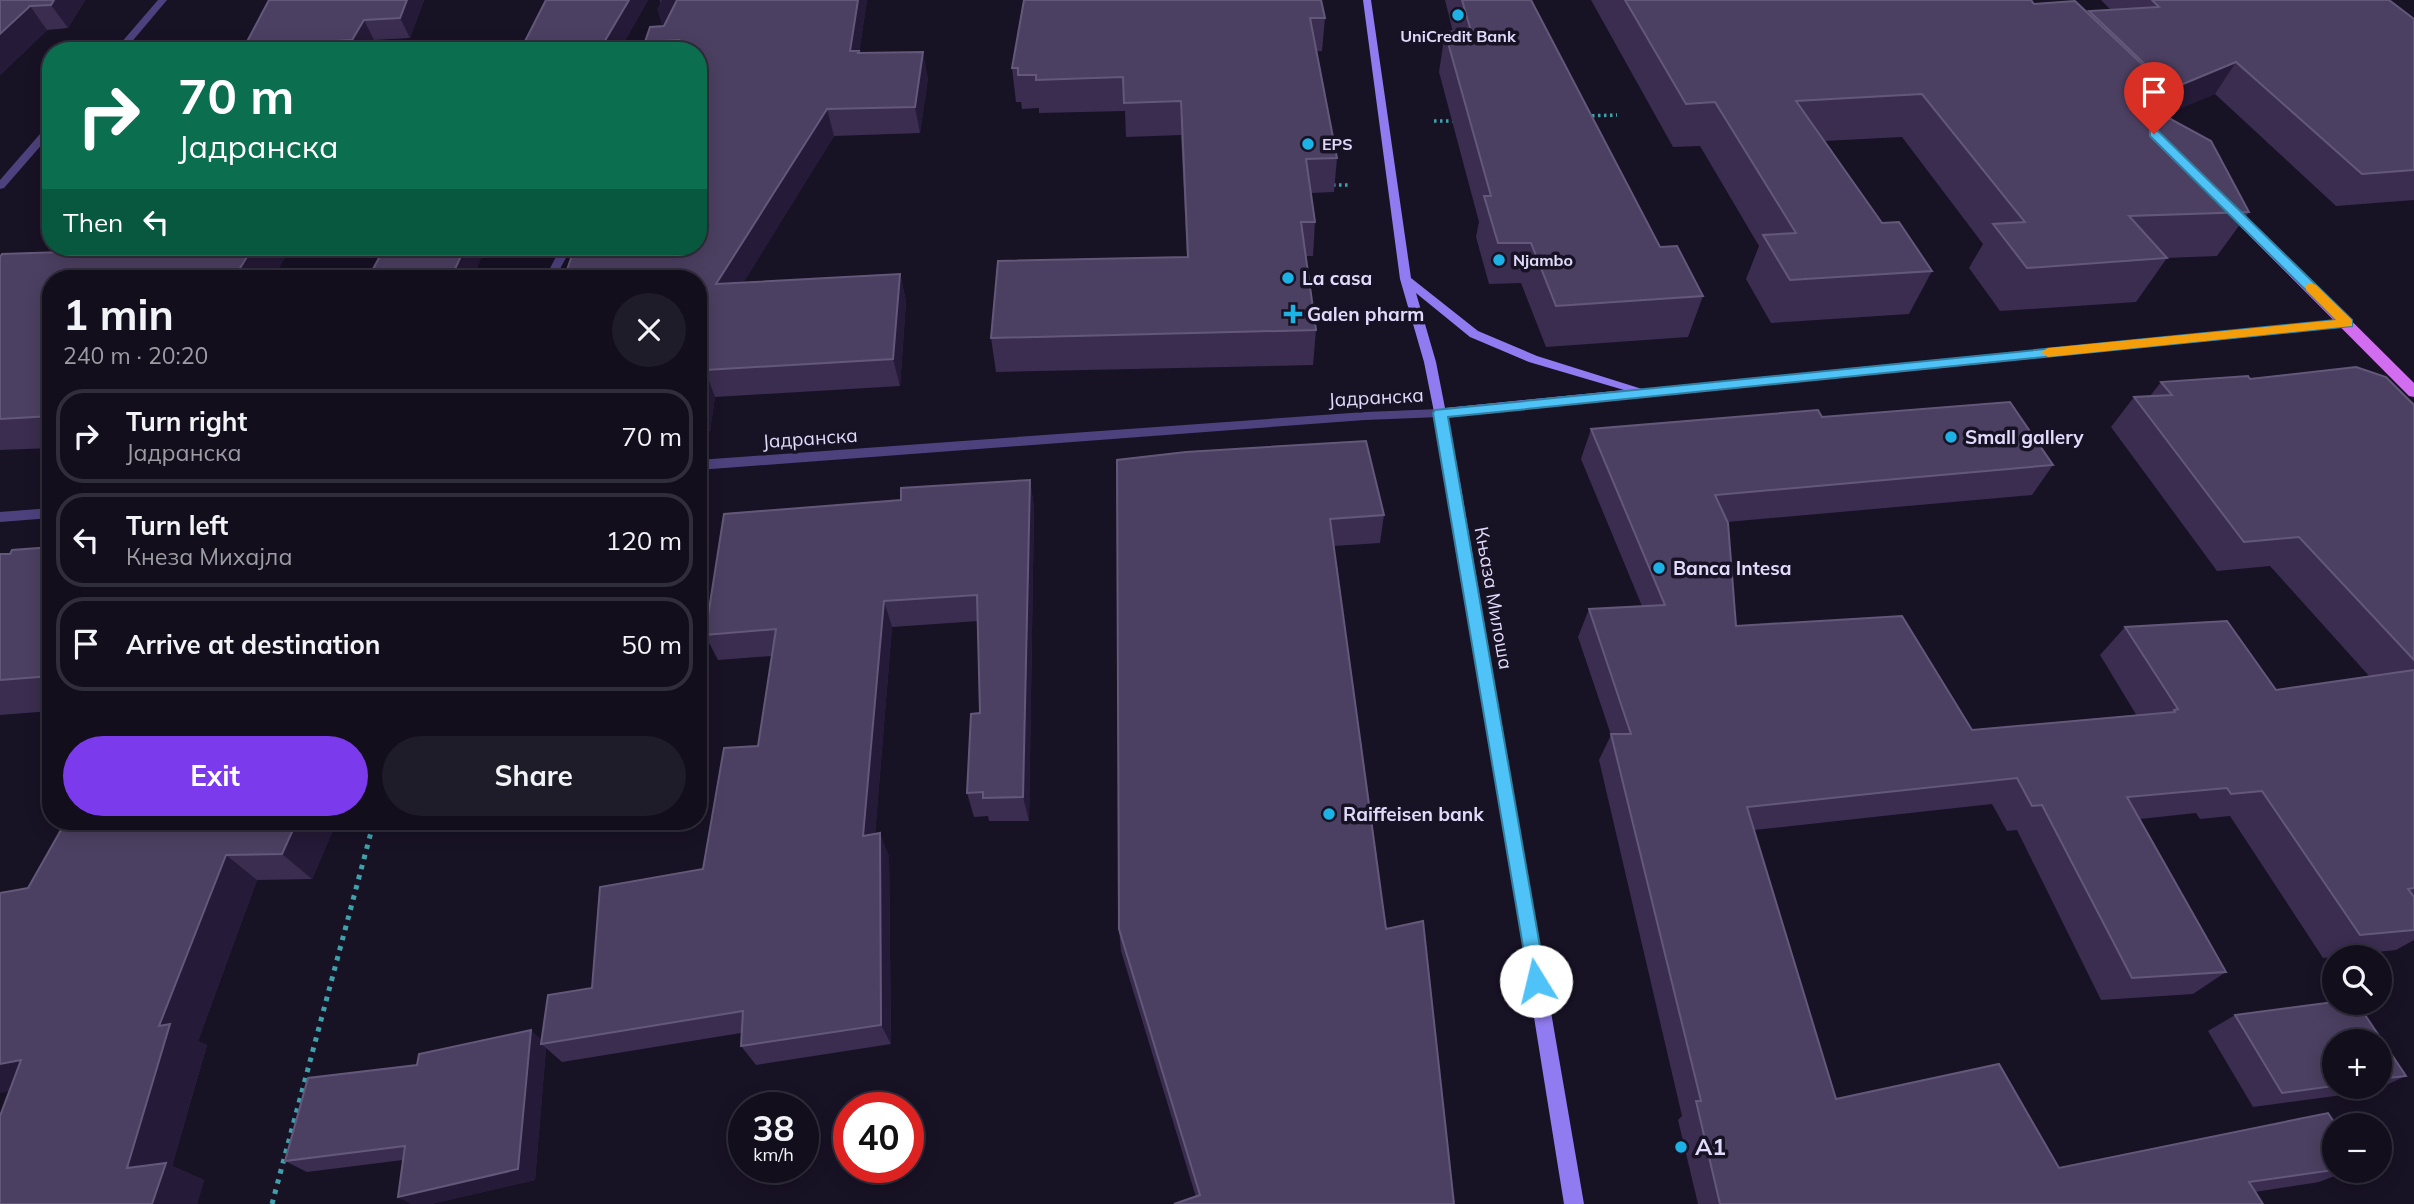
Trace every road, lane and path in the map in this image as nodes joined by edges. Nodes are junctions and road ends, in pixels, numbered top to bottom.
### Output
1 (163, 0) edge
2 (1367, 0) edge
3 (127, 42) edge
4 (1617, 115) dead end
5 (1578, 117) edge
6 (1460, 120) edge
7 (1434, 121) dead end
8 (42, 138) edge
9 (1333, 185) edge
10 (1350, 185) dead end
11 (0, 186) edge
12 (2217, 195) edge
13 (1406, 280) junction
14 (2347, 323) junction
15 (2414, 392) edge
16 (1645, 393) junction
17 (1440, 413) junction
18 (707, 464) edge
19 (42, 514) edge
20 (0, 517) edge
21 (372, 830) edge
22 (272, 1204) edge
23 (1574, 1204) edge

1 - 3 street
2 - 13 street, Књаза Милоша
4 - 5 path
6 - 7 path
8 - 11 street
9 - 10 path
12 - 14 main road
13 - 16 street
13 - 17 street, Књаза Милоша
14 - 15 main road
14 - 16 street, Јадранска
16 - 17 street, Јадранска
17 - 18 street, Јадранска
17 - 23 street, Књаза Милоша
19 - 20 street
21 - 22 path

